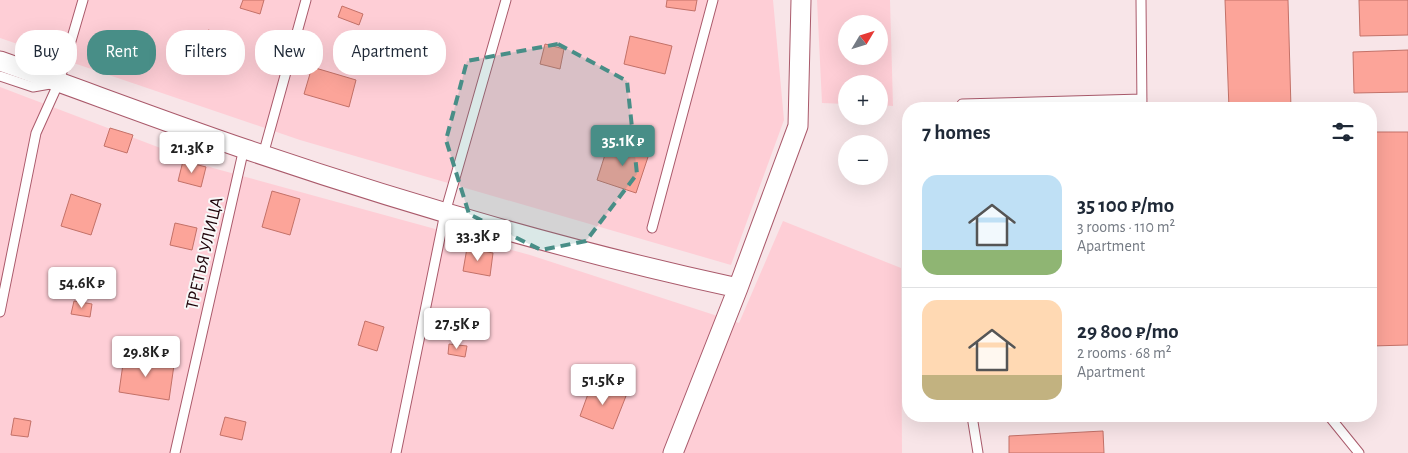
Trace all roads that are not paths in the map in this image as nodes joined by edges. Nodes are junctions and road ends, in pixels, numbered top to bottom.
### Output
1 (83, 0) edge
2 (306, 0) edge
3 (506, 0) edge
4 (713, 0) edge
5 (801, 0) edge
6 (1141, 0) edge
7 (0, 61) edge
8 (0, 76) edge
9 (59, 82) junction
10 (1142, 99) joint
11 (1034, 102) edge
12 (244, 148) junction
13 (263, 155) junction
14 (445, 213) junction
15 (652, 228) dead end
16 (738, 288) junction
17 (0, 312) edge
18 (973, 422) edge
19 (1334, 422) edge
20 (175, 453) edge
21 (396, 453) edge
22 (673, 453) edge
23 (978, 453) edge
24 (1359, 453) edge

1 - 9 lane
2 - 13 lane
3 - 14 lane
4 - 15 lane
5 - 16 street
6 - 10 lane
7 - 9 street
8 - 9 lane
9 - 12 street
9 - 17 lane
10 - 11 lane
12 - 13 street
12 - 20 lane, ТРЕТЬЯ УЛИЦА
13 - 14 street
14 - 16 street
14 - 21 lane
16 - 22 street
18 - 23 lane
19 - 24 lane

